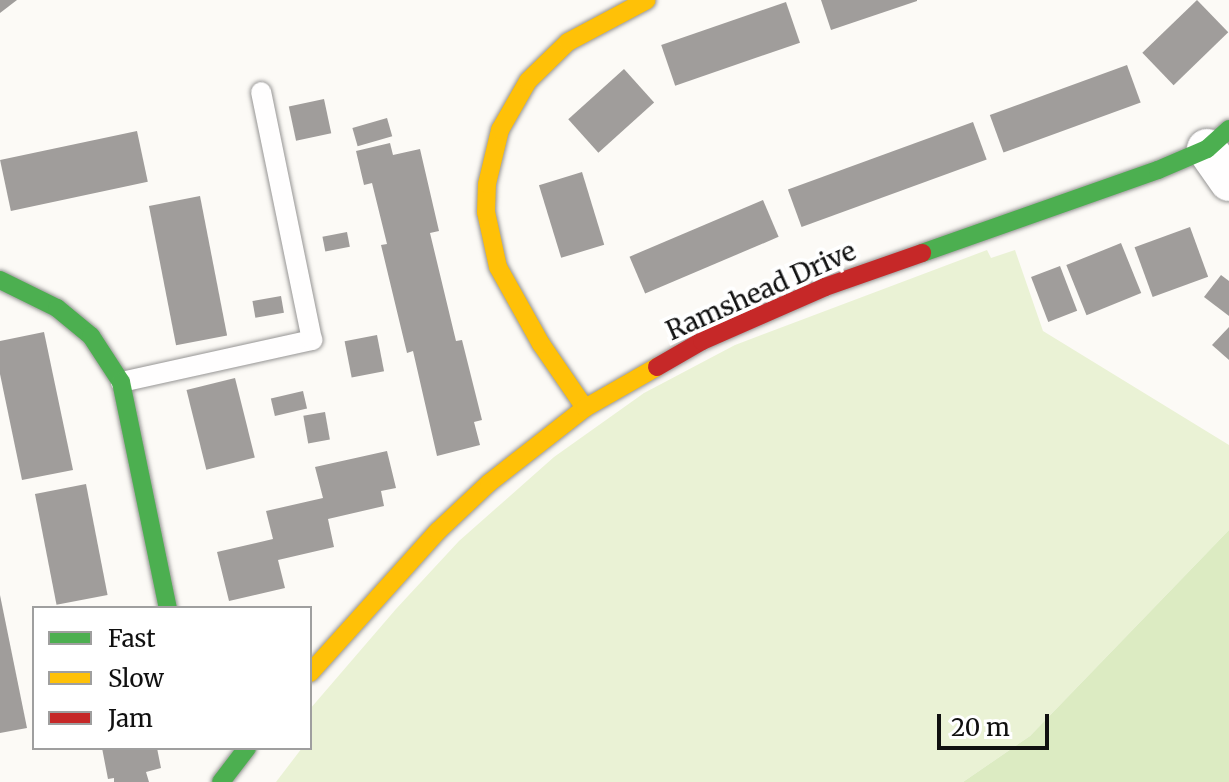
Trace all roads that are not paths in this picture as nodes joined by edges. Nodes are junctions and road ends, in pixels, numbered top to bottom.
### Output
1 (647, 0) edge
2 (261, 92) dead end
3 (1222, 153) edge
4 (0, 280) edge
5 (121, 382) junction
6 (585, 408) junction
7 (168, 606) edge
8 (312, 671) edge
9 (245, 750) edge
10 (221, 782) edge

1 - 6 street
2 - 5 lane
3 - 6 street, Ramshead Drive
4 - 5 street
5 - 7 street
6 - 8 street, Ramshead Drive
9 - 10 street

